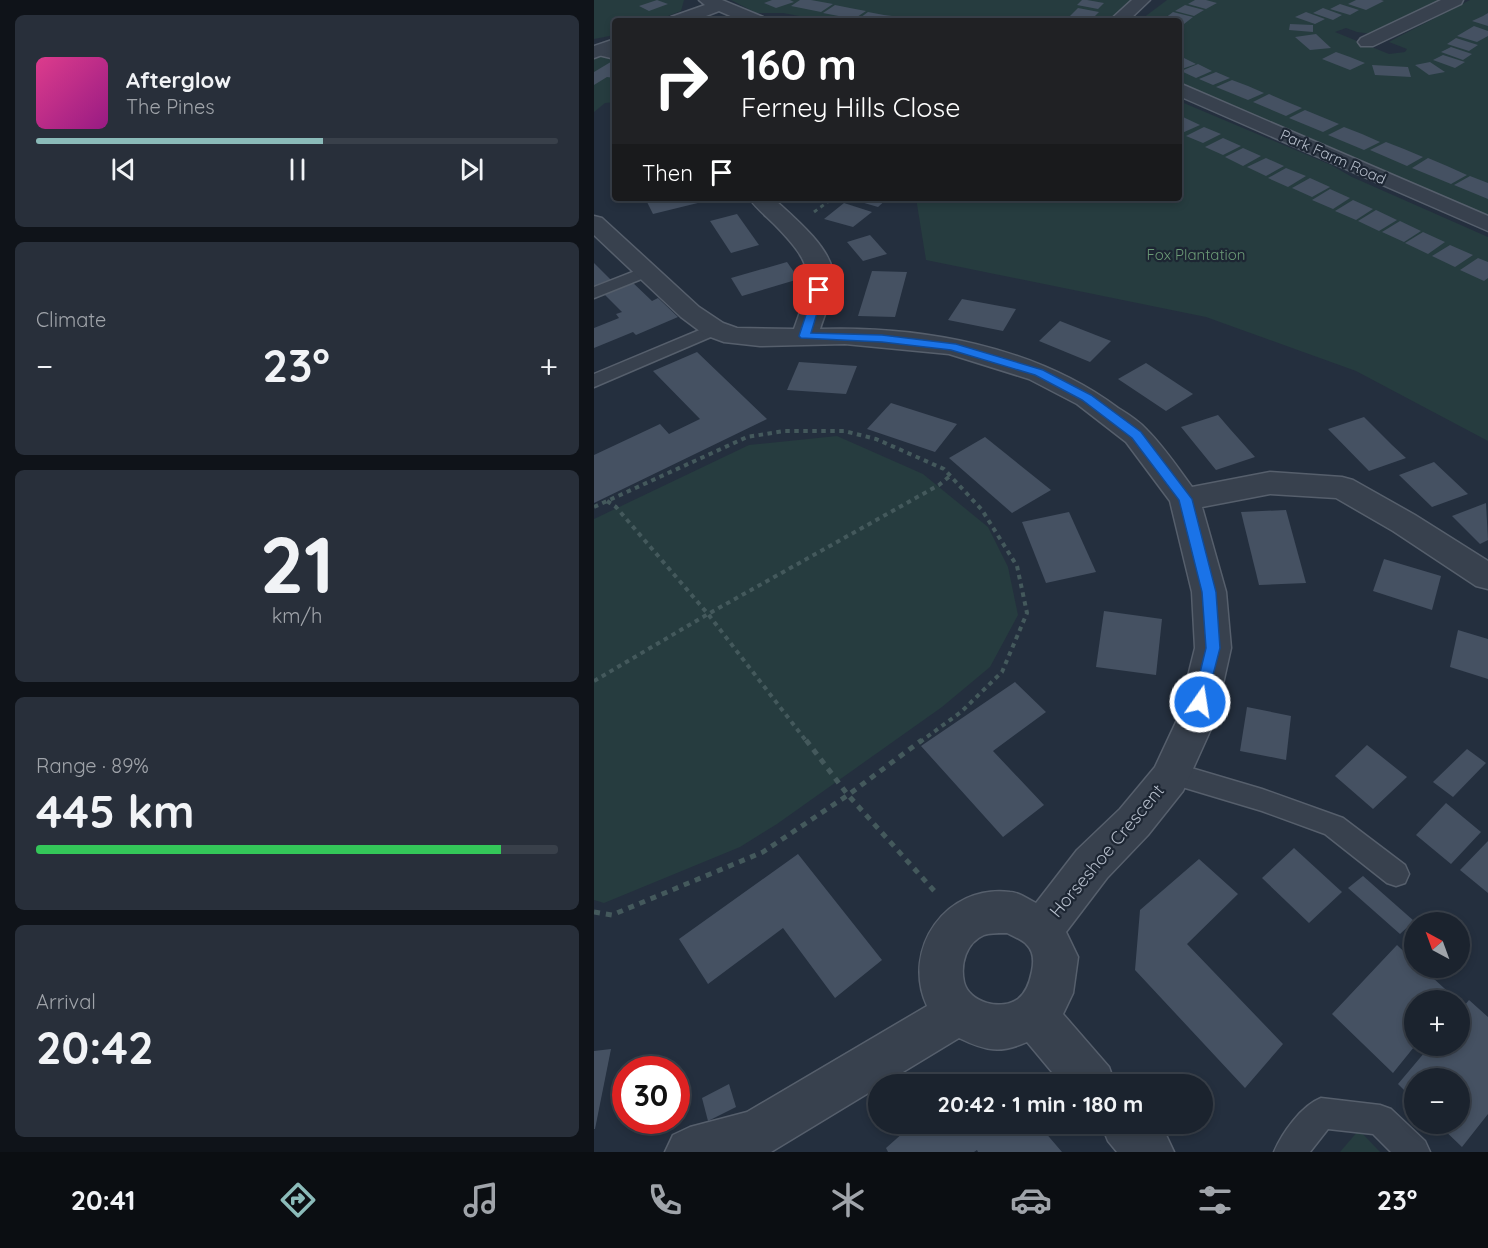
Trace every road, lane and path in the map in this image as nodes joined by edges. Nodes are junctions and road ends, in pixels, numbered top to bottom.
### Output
1 (1142, 0) edge
2 (1455, 0) edge
3 (712, 3) edge
4 (683, 18) edge
5 (750, 18) edge
6 (1121, 18) edge
7 (1346, 34) dead end
8 (1367, 42) junction
9 (1395, 51) dead end
10 (1182, 90) edge
11 (763, 201) edge
12 (594, 223) edge
13 (1488, 224) edge
14 (648, 271) junction
15 (594, 293) edge
16 (714, 329) junction
17 (805, 336) junction
18 (594, 381) edge
19 (950, 476) junction
20 (1185, 499) junction
21 (606, 501) junction
22 (594, 507) edge
23 (1488, 577) edge
24 (708, 614) junction
25 (594, 681) edge
26 (1171, 773) junction
27 (848, 795) junction
28 (1396, 874) dead end
29 (594, 912) edge
30 (964, 923) junction
31 (1042, 929) junction
32 (958, 1013) junction
33 (1034, 1015) junction
34 (1084, 1074) edge
35 (1134, 1134) edge
36 (690, 1152) edge
37 (1149, 1152) edge
38 (1290, 1152) edge
39 (1414, 1152) edge

1 - 6 street
2 - 8 street
3 - 4 street
3 - 5 street
7 - 8 street
8 - 9 street
10 - 13 street, Park Farm Road
11 - 17 street
12 - 14 street, Horseshoe Crescent
14 - 15 lane
14 - 16 street, Horseshoe Crescent
16 - 17 street, Horseshoe Crescent
16 - 18 lane
17 - 20 street, Horseshoe Crescent
19 - 21 path
19 - 24 path
19 - 27 path
20 - 23 street
20 - 26 street, Horseshoe Crescent
21 - 22 path
21 - 24 path
24 - 25 path
24 - 27 path
26 - 28 lane
26 - 31 street, Horseshoe Crescent
27 - 29 path
27 - 30 path
30 - 31 street
30 - 32 street
31 - 33 street
32 - 33 street
32 - 36 street
33 - 34 street
35 - 37 street
38 - 39 lane

